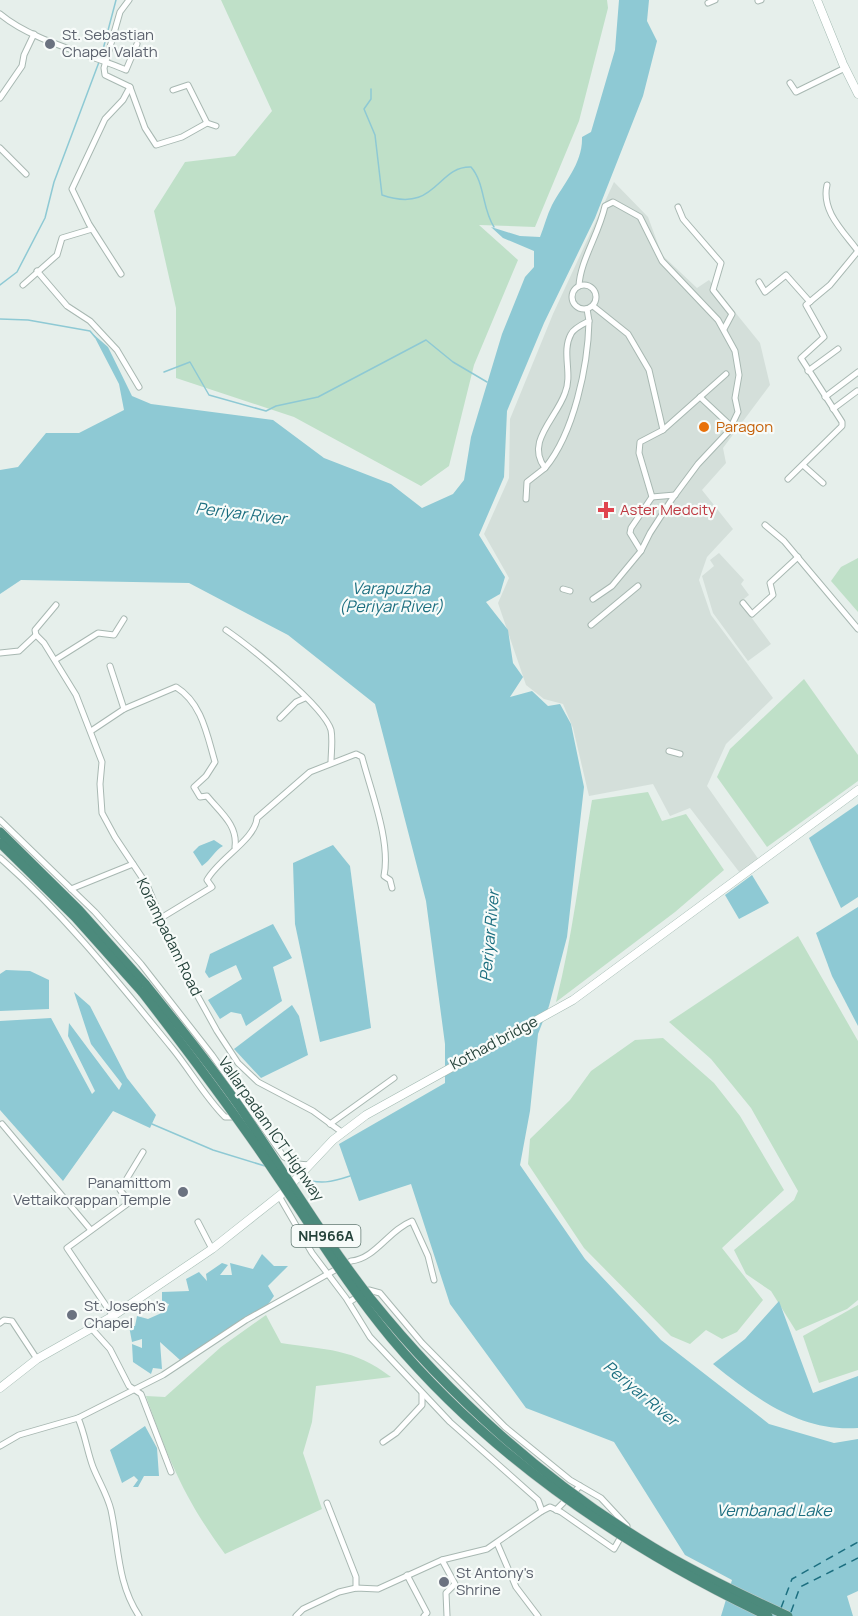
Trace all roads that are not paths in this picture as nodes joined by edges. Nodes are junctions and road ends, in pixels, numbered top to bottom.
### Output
1 (128, 0) edge
2 (715, 0) edge
3 (817, 0) edge
4 (708, 3) dead end
5 (0, 14) edge
6 (34, 34) junction
7 (137, 44) dead end
8 (105, 61) junction
9 (845, 68) junction
10 (790, 83) dead end
11 (130, 87) junction
12 (173, 90) dead end
13 (858, 94) edge
14 (0, 98) edge
15 (207, 123) junction
16 (216, 126) dead end
17 (0, 148) edge
18 (26, 174) dead end
19 (827, 184) dead end
20 (678, 207) dead end
21 (92, 229) junction
22 (858, 251) edge
23 (37, 271) junction
24 (121, 274) dead end
25 (759, 282) dead end
26 (23, 285) dead end
27 (579, 286) junction
28 (810, 302) junction
29 (590, 308) junction
30 (589, 321) junction
31 (724, 329) junction
32 (838, 349) dead end
33 (808, 371) junction
34 (858, 372) edge
35 (726, 374) dead end
36 (139, 387) dead end
37 (857, 391) edge
38 (700, 397) junction
39 (825, 397) junction
40 (833, 409) junction
41 (731, 426) junction
42 (663, 430) junction
43 (804, 466) junction
44 (545, 468) junction
45 (788, 479) dead end
46 (823, 483) dead end
47 (675, 495) junction
48 (652, 497) junction
49 (526, 499) dead end
50 (765, 525) dead end
51 (641, 551) junction
52 (798, 557) junction
53 (638, 586) dead end
54 (593, 599) dead end
55 (743, 603) dead end
56 (56, 605) dead end
57 (124, 619) dead end
58 (591, 625) dead end
59 (858, 629) edge
60 (226, 630) dead end
61 (36, 635) junction
62 (0, 653) edge
63 (55, 660) junction
64 (110, 666) dead end
65 (305, 698) junction
66 (124, 709) junction
67 (280, 718) dead end
68 (90, 731) junction
69 (669, 751) dead end
70 (680, 754) dead end
71 (332, 763) junction
72 (858, 790) edge
73 (0, 820) edge
74 (0, 832) edge
75 (16, 841) junction
76 (0, 843) edge
77 (235, 849) junction
78 (0, 858) edge
79 (133, 864) junction
80 (392, 888) dead end
81 (71, 889) junction
82 (161, 918) junction
83 (144, 988) junction
84 (394, 1078) dead end
85 (252, 1112) junction
86 (2, 1124) dead end
87 (330, 1124) junction
88 (343, 1133) junction
89 (143, 1152) dead end
90 (311, 1165) junction
91 (281, 1194) junction
92 (198, 1222) dead end
93 (90, 1229) junction
94 (212, 1249) junction
95 (328, 1275) junction
96 (434, 1280) dead end
97 (349, 1302) junction
98 (113, 1316) junction
99 (0, 1323) edge
100 (92, 1329) junction
101 (37, 1359) junction
102 (135, 1388) junction
103 (0, 1389) edge
104 (422, 1394) junction
105 (78, 1418) junction
106 (383, 1442) dead end
107 (0, 1446) edge
108 (171, 1472) dead end
109 (580, 1486) junction
110 (327, 1503) dead end
111 (556, 1510) junction
112 (542, 1511) junction
113 (497, 1543) junction
114 (442, 1560) junction
115 (407, 1575) junction
116 (356, 1588) junction
117 (139, 1616) edge
118 (296, 1616) edge
119 (424, 1616) edge
120 (447, 1616) edge
121 (538, 1616) edge
122 (768, 1616) edge
123 (788, 1616) edge

1 - 8 street
2 - 4 street
3 - 9 main road
5 - 6 street
6 - 8 street
6 - 14 street
7 - 8 street
8 - 11 street
9 - 10 street
9 - 13 main road
11 - 15 street
11 - 21 street
12 - 15 street
15 - 16 street
17 - 18 street
19 - 22 street
20 - 31 street
21 - 23 street
21 - 24 street
22 - 28 street
23 - 26 street
23 - 36 street
25 - 28 street
27 - 29 street
27 - 29 street
27 - 31 street
28 - 33 street
29 - 30 street
29 - 42 street
30 - 44 street
30 - 44 street
31 - 41 street
32 - 33 street
33 - 39 street
34 - 39 street
35 - 38 street
37 - 40 street
38 - 41 street
38 - 42 street
39 - 40 street
40 - 43 street
41 - 47 street
42 - 48 street
43 - 45 street
43 - 46 street
44 - 49 street
47 - 48 street
47 - 51 street
48 - 51 street
50 - 52 street
51 - 54 street
52 - 55 street
52 - 59 street
53 - 58 street
56 - 61 street
57 - 63 street
60 - 65 street
61 - 62 street
61 - 63 street, Korampadam Road
63 - 68 street, Korampadam Road
64 - 66 street
65 - 67 street
65 - 71 street
66 - 68 street
66 - 77 street
68 - 79 street, Korampadam Road
69 - 70 street
71 - 77 street
71 - 80 street
72 - 88 main road, Kothad bridge
73 - 75 street
74 - 75 highway, Vallarpadam ICT Highway / NH966A
75 - 81 street
75 - 83 highway, Vallarpadam ICT Highway / NH966A
76 - 83 highway, Vallarpadam ICT Highway / NH966A
77 - 82 street
78 - 85 street
79 - 81 street
79 - 82 street, Korampadam Road
81 - 85 street
82 - 87 street, Korampadam Road
83 - 122 highway, Vallarpadam ICT Highway / NH966A, bridge
83 - 123 highway, Vallarpadam ICT Highway / NH966A, bridge
84 - 87 street
85 - 90 street
86 - 93 street
87 - 88 street, Korampadam Road
88 - 90 main road, Kothad bridge
89 - 93 street
90 - 91 main road, Kothad bridge, bridge
91 - 94 main road, Kothad bridge
91 - 95 street
92 - 94 street
93 - 98 street
94 - 98 main road, Kothad bridge
95 - 96 street
95 - 97 street
95 - 102 street
97 - 104 street
97 - 109 street
98 - 100 main road, Kothad bridge
99 - 101 street
100 - 101 main road, Kothad bridge
100 - 102 street
101 - 103 main road, Kothad bridge
102 - 105 street
102 - 108 street
104 - 106 street
104 - 112 street
105 - 107 street
105 - 117 street
109 - 111 street
109 - 111 street
110 - 116 street
111 - 112 street
112 - 113 street
113 - 114 street
113 - 121 street
114 - 115 street
114 - 120 street
115 - 116 street
115 - 119 street
116 - 118 street

